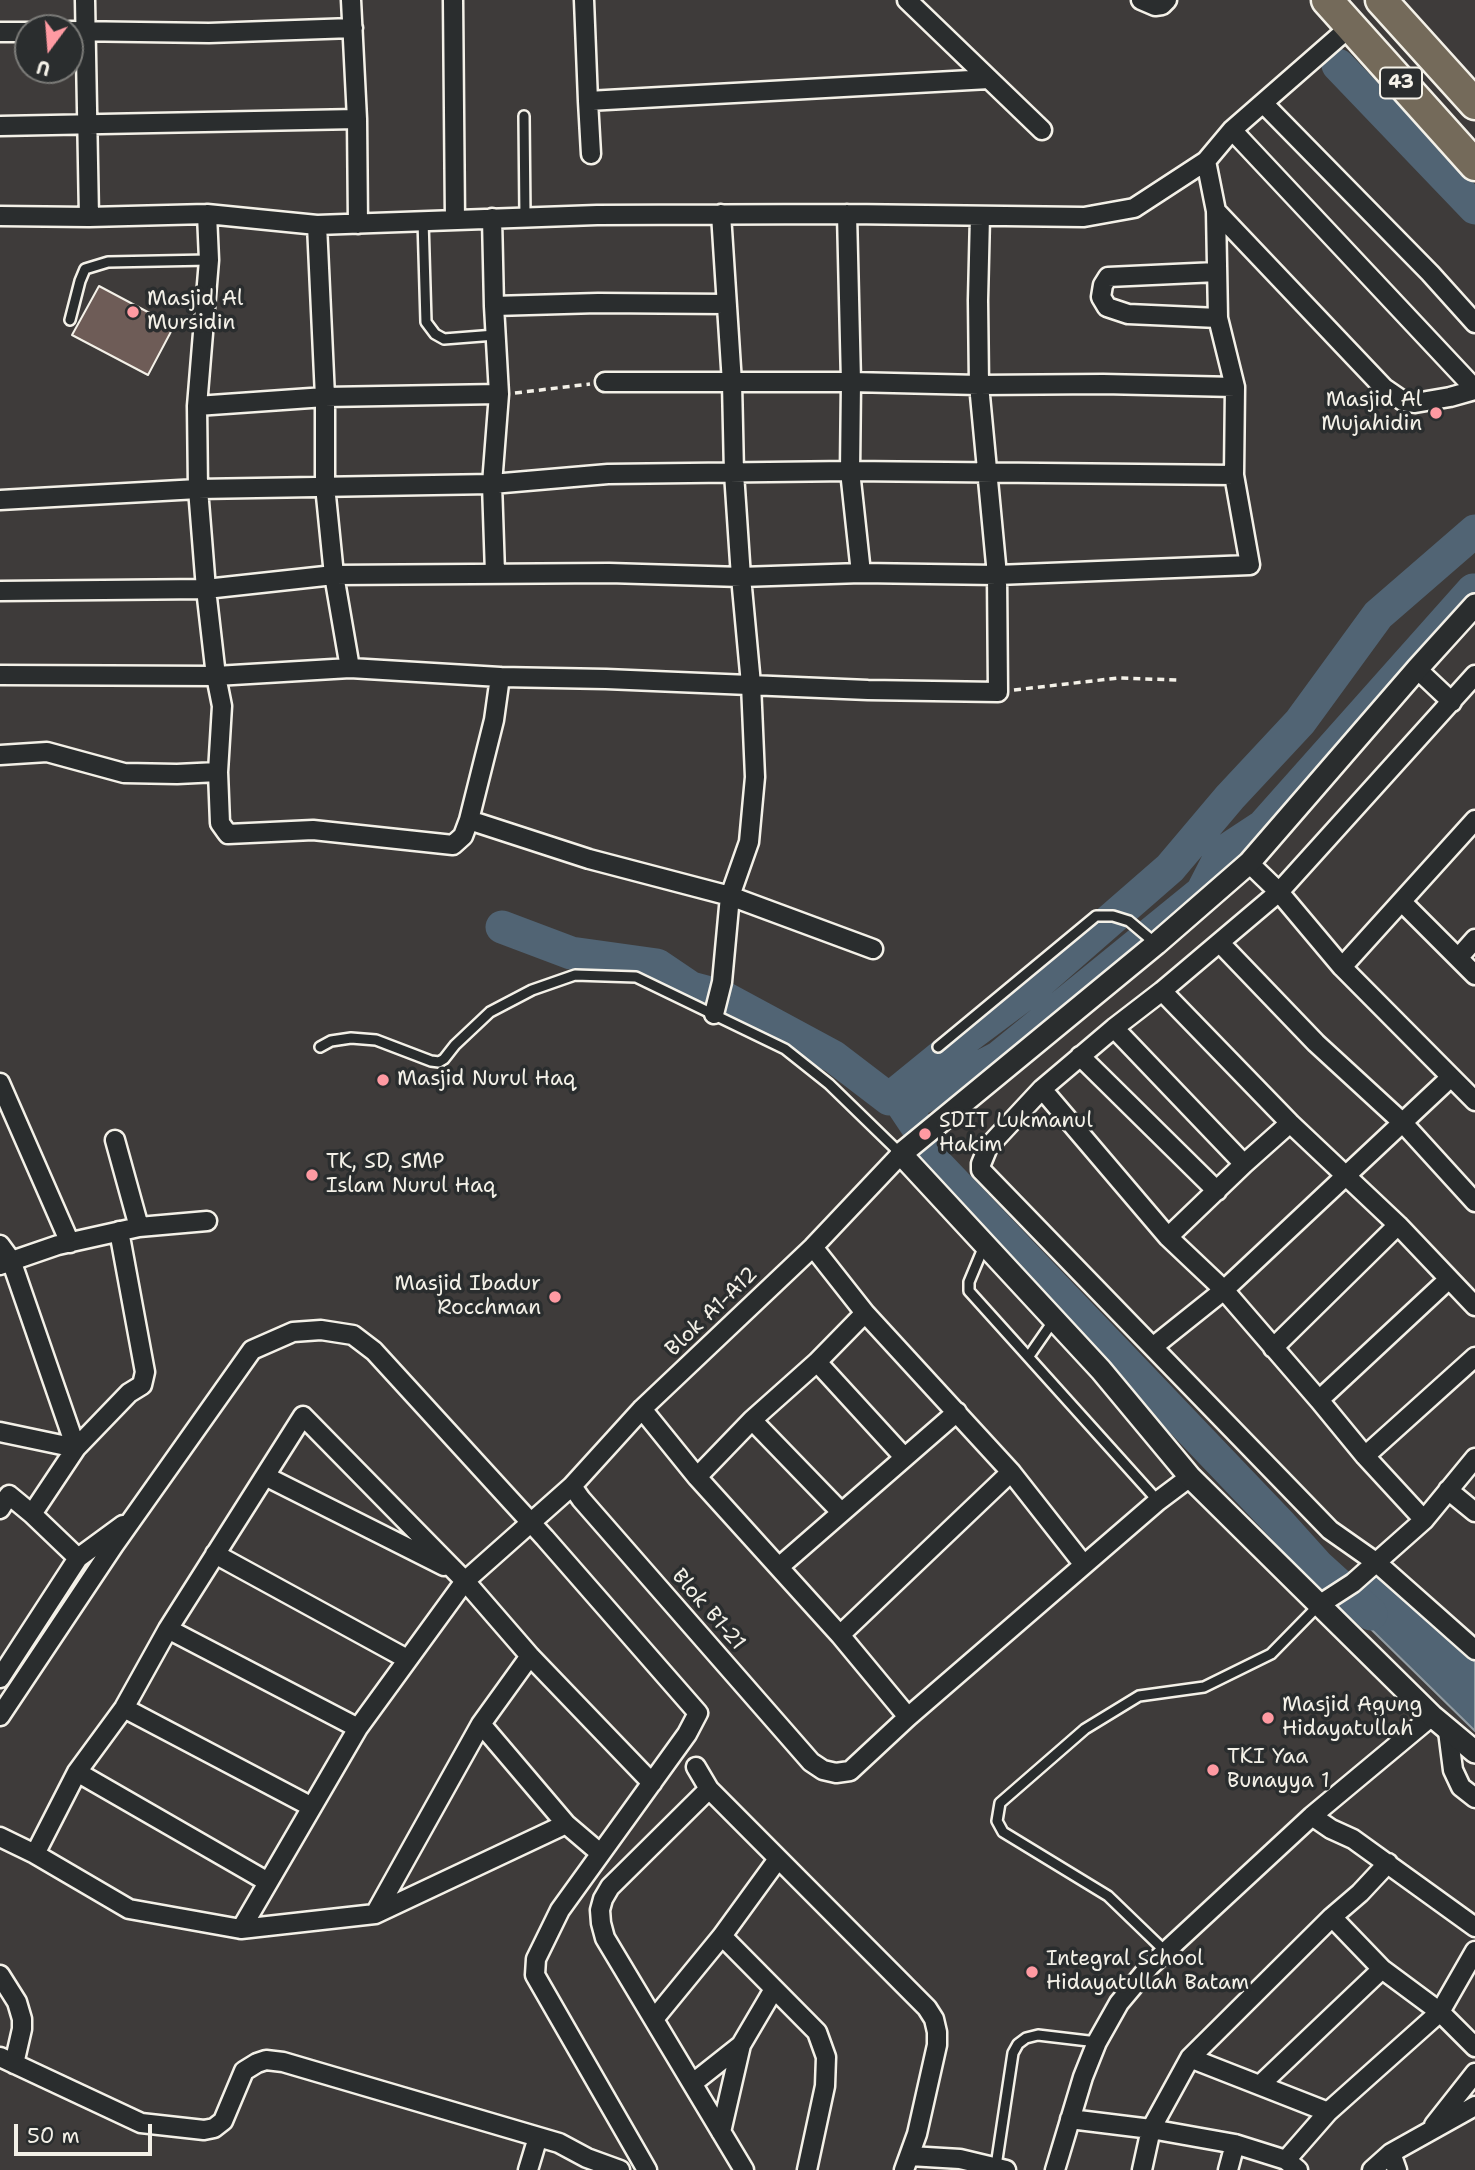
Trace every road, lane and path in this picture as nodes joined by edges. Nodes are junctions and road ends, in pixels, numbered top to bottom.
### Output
1 (351, 0) edge
2 (453, 0) edge
3 (584, 0) edge
4 (1141, 0) edge
5 (1167, 0) edge
6 (1327, 0) edge
7 (1381, 0) edge
8 (914, 2) edge
9 (1351, 26) junction
10 (353, 28) junction
11 (84, 31) edge
12 (989, 79) junction
13 (84, 84) edge
14 (588, 101) junction
15 (1263, 103) junction
16 (1475, 104) edge
17 (524, 116) dead end
18 (357, 119) junction
19 (88, 125) junction
20 (0, 126) edge
21 (1042, 130) dead end
22 (1232, 130) junction
23 (591, 154) dead end
24 (1206, 161) junction
25 (1475, 165) edge
26 (1216, 211) junction
27 (207, 214) junction
28 (721, 214) junction
29 (847, 214) junction
30 (0, 216) edge
31 (980, 216) junction
32 (89, 217) junction
33 (525, 217) junction
34 (492, 218) junction
35 (423, 220) junction
36 (455, 220) junction
37 (358, 224) junction
38 (317, 225) junction
39 (209, 260) junction
40 (1217, 272) junction
41 (726, 304) junction
42 (494, 306) junction
43 (1218, 318) junction
44 (69, 320) dead end
45 (1475, 323) edge
46 (495, 335) junction
47 (605, 382) joint
48 (851, 382) junction
49 (732, 383) junction
50 (979, 385) junction
51 (1235, 387) junction
52 (1475, 389) edge
53 (499, 394) junction
54 (325, 397) junction
55 (197, 406) junction
56 (850, 471) junction
57 (986, 472) junction
58 (734, 473) junction
59 (1234, 475) junction
60 (492, 484) junction
61 (325, 486) junction
62 (198, 489) junction
63 (0, 500) edge
64 (495, 573) junction
65 (861, 573) junction
66 (334, 575) junction
67 (997, 575) junction
68 (741, 577) junction
69 (206, 589) junction
70 (0, 591) edge
71 (1475, 605) edge
72 (350, 668) junction
73 (1422, 673) junction
74 (0, 675) edge
75 (1475, 675) edge
76 (216, 676) junction
77 (500, 677) junction
78 (1178, 680) dead end
79 (751, 684) junction
80 (998, 692) junction
81 (1450, 700) junction
82 (0, 755) edge
83 (218, 772) junction
84 (469, 820) junction
85 (1475, 820) edge
86 (1254, 868) junction
87 (1277, 890) junction
88 (730, 896) junction
89 (1402, 902) junction
90 (1475, 939) edge
91 (1220, 943) junction
92 (1156, 944) junction
93 (873, 949) dead end
94 (1459, 957) junction
95 (1342, 967) junction
96 (1475, 975) edge
97 (1163, 991) junction
98 (715, 1008) junction
99 (1114, 1028) junction
100 (320, 1047) dead end
101 (938, 1047) dead end
102 (1080, 1056) junction
103 (1451, 1077) junction
104 (0, 1083) edge
105 (1042, 1089) junction
106 (1475, 1101) edge
107 (1290, 1123) junction
108 (1402, 1123) junction
109 (115, 1140) dead end
110 (901, 1154) junction
111 (1244, 1164) junction
112 (1346, 1176) junction
113 (1217, 1191) junction
114 (1475, 1202) edge
115 (207, 1220) dead end
116 (1398, 1226) junction
117 (139, 1227) junction
118 (119, 1231) junction
119 (1168, 1237) junction
120 (70, 1242) junction
121 (985, 1244) junction
122 (813, 1247) junction
123 (4, 1257) edge
124 (1449, 1279) junction
125 (1224, 1290) junction
126 (1475, 1306) edge
127 (865, 1312) junction
128 (1054, 1320) junction
129 (1154, 1346) junction
130 (1273, 1348) junction
131 (1029, 1356) junction
132 (1475, 1357) edge
133 (817, 1363) junction
134 (1319, 1399) junction
135 (642, 1409) junction
136 (957, 1412) junction
137 (752, 1420) junction
138 (0, 1432) edge
139 (76, 1448) junction
140 (904, 1457) junction
141 (1365, 1457) junction
142 (1475, 1458) edge
143 (1012, 1472) junction
144 (265, 1476) junction
145 (696, 1477) junction
146 (1190, 1477) junction
147 (572, 1486) junction
148 (1448, 1490) junction
149 (3, 1498) edge
150 (1158, 1501) junction
151 (1475, 1511) edge
152 (841, 1512) junction
153 (32, 1514) junction
154 (134, 1517) junction
155 (1424, 1520) junction
156 (531, 1523) junction
157 (215, 1554) junction
158 (78, 1558) junction
159 (1377, 1563) junction
160 (1084, 1565) junction
161 (779, 1567) junction
162 (461, 1577) junction
163 (1324, 1602) junction
164 (168, 1629) junction
165 (841, 1635) junction
166 (1475, 1650) edge
167 (530, 1656) junction
168 (407, 1659) junction
169 (0, 1678) edge
170 (124, 1708) junction
171 (0, 1716) edge
172 (1432, 1716) junction
173 (908, 1717) junction
174 (481, 1724) junction
175 (358, 1728) junction
176 (1448, 1731) junction
177 (1475, 1752) edge
178 (696, 1767) dead end
179 (77, 1772) junction
180 (652, 1783) junction
181 (709, 1788) junction
182 (1475, 1798) edge
183 (312, 1807) junction
184 (1312, 1816) junction
185 (566, 1824) junction
186 (0, 1837) edge
187 (600, 1853) junction
188 (34, 1854) junction
189 (778, 1859) junction
190 (1388, 1863) junction
191 (268, 1882) junction
192 (375, 1914) junction
193 (1332, 1917) junction
194 (1475, 1927) edge
195 (241, 1929) junction
196 (722, 1936) junction
197 (1165, 1951) junction
198 (1475, 1951) edge
199 (1382, 1969) junction
200 (0, 1975) edge
201 (774, 1989) junction
202 (1440, 2012) junction
203 (654, 2019) junction
204 (1097, 2042) junction
205 (741, 2045) junction
206 (1475, 2047) edge
207 (1190, 2058) junction
208 (7, 2060) edge
209 (1475, 2073) edge
210 (693, 2083) junction
211 (1260, 2085) junction
212 (1475, 2106) edge
213 (1328, 2112) junction
214 (1070, 2119) junction
215 (1151, 2129) junction
216 (721, 2132) junction
217 (1429, 2132) junction
218 (538, 2137) junction
219 (1235, 2144) junction
220 (1391, 2153) junction
221 (907, 2163) edge
222 (1292, 2165) edge
223 (1001, 2168) edge
224 (528, 2170) edge
225 (620, 2170) edge
226 (647, 2170) edge
227 (744, 2170) edge
228 (807, 2170) edge
229 (1055, 2170) edge
230 (1142, 2170) edge
231 (1228, 2170) edge
232 (1372, 2170) edge
233 (1398, 2170) edge

1 - 10 street
2 - 36 street
3 - 14 street
4 - 5 street
6 - 9 highway, 43
7 - 16 highway, 43
8 - 12 street
9 - 15 street
9 - 25 highway, 43
10 - 11 street
10 - 18 street
12 - 14 street
12 - 21 street
13 - 19 street
14 - 23 street
15 - 22 street
15 - 45 street
17 - 33 lane
18 - 19 street
18 - 37 street
19 - 20 street
19 - 32 street
22 - 24 street
22 - 52 street
24 - 26 street
24 - 31 street
26 - 40 street
26 - 52 street
27 - 32 street
27 - 38 street
27 - 39 street
28 - 29 street
28 - 33 street
28 - 41 street
29 - 31 street
29 - 48 street
30 - 32 street
31 - 50 street
33 - 34 street
34 - 36 street
34 - 42 street
35 - 36 street
35 - 37 street
35 - 46 lane
37 - 38 street
38 - 54 street
39 - 44 lane
39 - 55 street
40 - 43 street
40 - 43 street
41 - 42 street
41 - 49 street
42 - 46 street
43 - 51 street
46 - 53 street
47 - 49 street
47 - 53 path
48 - 49 street
48 - 50 street
48 - 56 street
49 - 58 street
50 - 51 street
50 - 57 street
51 - 59 street
53 - 54 street
53 - 60 street
54 - 55 street
54 - 61 street
55 - 62 street
56 - 57 street
56 - 58 street
56 - 65 street
57 - 59 street
57 - 67 street
58 - 60 street
58 - 68 street
59 - 67 street
60 - 61 street
60 - 64 street
61 - 62 street
61 - 66 street
62 - 63 street
62 - 69 street
64 - 66 street
64 - 68 street
65 - 67 street
65 - 68 street
66 - 69 street
66 - 72 street
67 - 80 street
68 - 79 street
69 - 70 street
69 - 76 street
71 - 73 street
72 - 76 street
72 - 77 street
73 - 81 street
73 - 86 street
74 - 76 street
75 - 81 street
76 - 83 street
77 - 79 street
77 - 84 street
78 - 80 path
79 - 80 street
79 - 88 street
81 - 87 street
82 - 83 street
83 - 84 street
84 - 88 street
85 - 89 street
86 - 87 street
86 - 92 street
87 - 91 street
87 - 95 street
88 - 93 street
88 - 98 street
89 - 94 street
89 - 95 street
90 - 94 street
91 - 97 street
91 - 108 street
92 - 101 lane
92 - 110 street
94 - 96 street
95 - 103 street
97 - 99 street
97 - 107 street
98 - 100 lane
98 - 110 lane
99 - 102 street
99 - 111 street
102 - 105 street
102 - 113 street
103 - 106 street
103 - 108 street
104 - 120 street
105 - 119 street
105 - 129 street
107 - 111 street
107 - 112 street
108 - 112 street
108 - 114 street
109 - 117 street
110 - 121 street
110 - 122 street, Blok A1-A12
111 - 113 street
112 - 116 street
112 - 125 street
113 - 119 street
115 - 117 street
116 - 124 street
116 - 130 street
117 - 118 street
118 - 120 street
118 - 139 street
119 - 125 street
120 - 123 street
121 - 128 street
121 - 131 lane
122 - 127 street
122 - 135 street, Blok A1-A12
123 - 139 street
124 - 126 street
124 - 134 street
125 - 129 street
125 - 130 street
127 - 133 street
127 - 136 street
128 - 131 lane
128 - 146 street
129 - 159 street
130 - 134 street
131 - 150 lane
132 - 141 street
133 - 137 street
133 - 140 street
134 - 141 street
135 - 145 street
135 - 147 street, Blok A1-A12
136 - 140 street
136 - 143 street
137 - 145 street
137 - 152 street
138 - 139 street
139 - 153 street
140 - 152 street
141 - 155 street
142 - 148 street
143 - 160 street
143 - 165 street
144 - 157 street
144 - 162 street
144 - 162 street
145 - 161 street
146 - 150 street
146 - 163 street
147 - 156 street, Blok A1-A12
147 - 173 street, Blok B1-21
148 - 151 street
148 - 155 street
149 - 153 street
150 - 160 street
152 - 161 street
153 - 158 street
154 - 156 street
154 - 158 street
154 - 171 street
155 - 159 street
156 - 162 street, Blok A1-A12
156 - 180 street
157 - 164 street
157 - 168 street
158 - 169 street
159 - 163 street
159 - 166 street
160 - 173 street
161 - 165 street
162 - 167 street
162 - 168 street, Blok A1-A12
163 - 172 street
163 - 197 lane
164 - 170 street
164 - 175 street
165 - 173 street
167 - 174 street
167 - 180 street
168 - 175 street, Blok A1-A12
170 - 179 street
170 - 183 street
172 - 176 street
172 - 184 street
174 - 185 street
174 - 192 street
175 - 183 street, Blok A1-A12
176 - 177 street
176 - 182 street
178 - 181 street
179 - 188 street
179 - 191 street
180 - 187 street
181 - 189 street
181 - 203 street
183 - 191 street, Blok A1-A12
184 - 190 street
184 - 197 street
185 - 187 street
185 - 192 street
186 - 188 street
187 - 226 street
188 - 195 street
189 - 196 street
189 - 221 street
190 - 193 street
190 - 194 street
191 - 195 street, Blok A1-A12
192 - 195 street
193 - 199 street
193 - 207 street
196 - 201 street
196 - 203 street
197 - 204 street
198 - 202 street
199 - 202 street
199 - 211 street
200 - 208 street
201 - 205 street
201 - 228 street
202 - 206 street
202 - 213 street
203 - 210 street
204 - 214 street
204 - 223 lane
205 - 210 street
205 - 216 street
207 - 211 street
207 - 215 street
208 - 218 street
209 - 217 street
210 - 216 street
211 - 213 street
212 - 217 street
213 - 222 street
214 - 215 street
214 - 229 street
215 - 219 street
215 - 230 street
216 - 227 street
217 - 220 street
218 - 224 street
218 - 225 street
219 - 222 street
219 - 231 street
220 - 232 street
220 - 233 street
221 - 223 street

